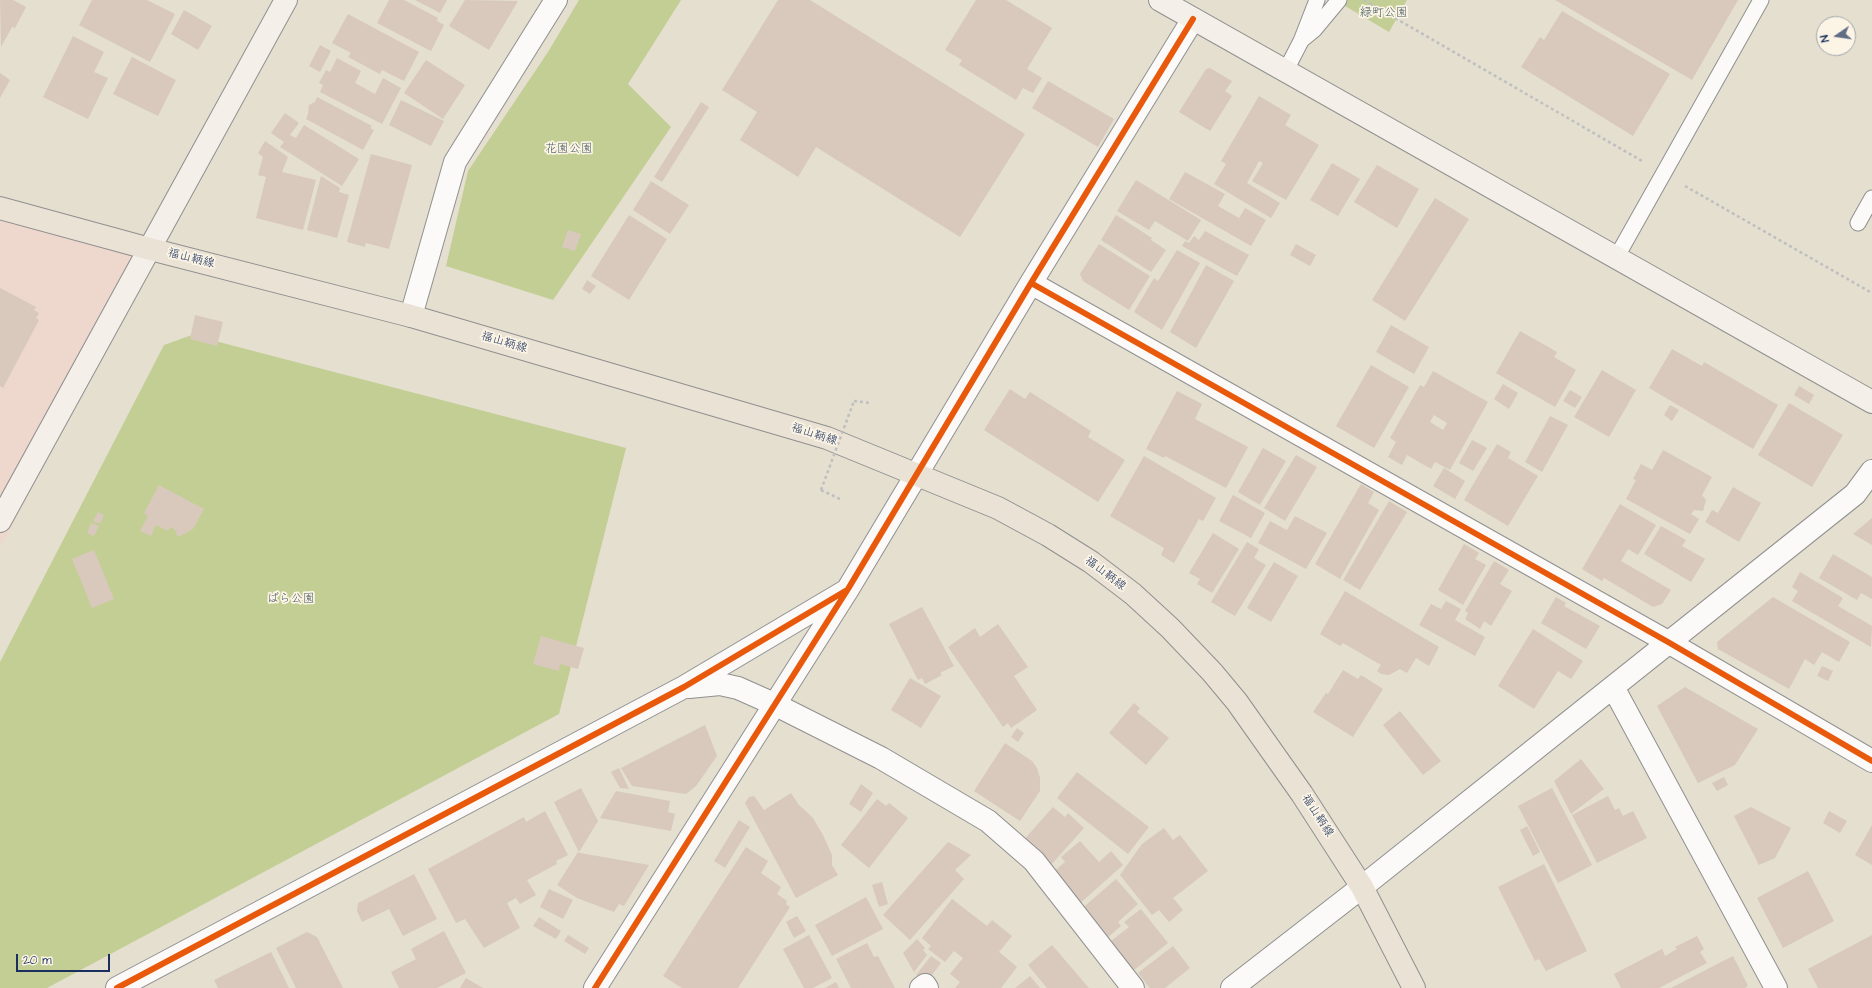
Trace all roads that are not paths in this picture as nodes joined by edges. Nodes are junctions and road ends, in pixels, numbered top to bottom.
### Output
1 (286, 0) edge
2 (556, 0) edge
3 (1160, 0) edge
4 (1317, 0) edge
5 (1339, 0) edge
6 (1762, 0) edge
7 (1193, 19) junction
8 (1301, 41) junction
9 (1286, 70) junction
10 (1872, 198) edge
11 (0, 208) edge
12 (1858, 223) dead end
13 (150, 249) junction
14 (1616, 258) junction
15 (1031, 283) junction
16 (411, 316) junction
17 (1872, 402) edge
18 (1872, 471) edge
19 (916, 476) junction
20 (0, 521) edge
21 (848, 589) junction
22 (1668, 642) junction
23 (684, 687) junction
24 (1614, 687) junction
25 (774, 704) junction
26 (1872, 761) edge
27 (1362, 887) junction
28 (117, 988) edge
29 (595, 988) edge
30 (921, 988) edge
31 (927, 988) edge
32 (1133, 988) edge
33 (1232, 988) edge
34 (1414, 988) edge
35 (1776, 988) edge

1 - 13 street
2 - 16 street
3 - 7 street
4 - 8 lane
5 - 8 lane
6 - 14 lane
7 - 9 street
7 - 15 street
8 - 9 lane
9 - 14 street
10 - 12 lane
11 - 13 main road, 福山鞆線
13 - 16 main road, 福山鞆線
13 - 20 street
14 - 17 street
15 - 19 street
15 - 22 street
16 - 19 main road, 福山鞆線
18 - 22 street
19 - 21 street
19 - 27 main road, 福山鞆線
21 - 23 street
21 - 25 street
22 - 24 street
22 - 26 street
23 - 25 street
23 - 28 street
24 - 27 street
24 - 35 street
25 - 29 street
25 - 32 street
27 - 33 street
27 - 34 main road, 福山鞆線
30 - 31 street

